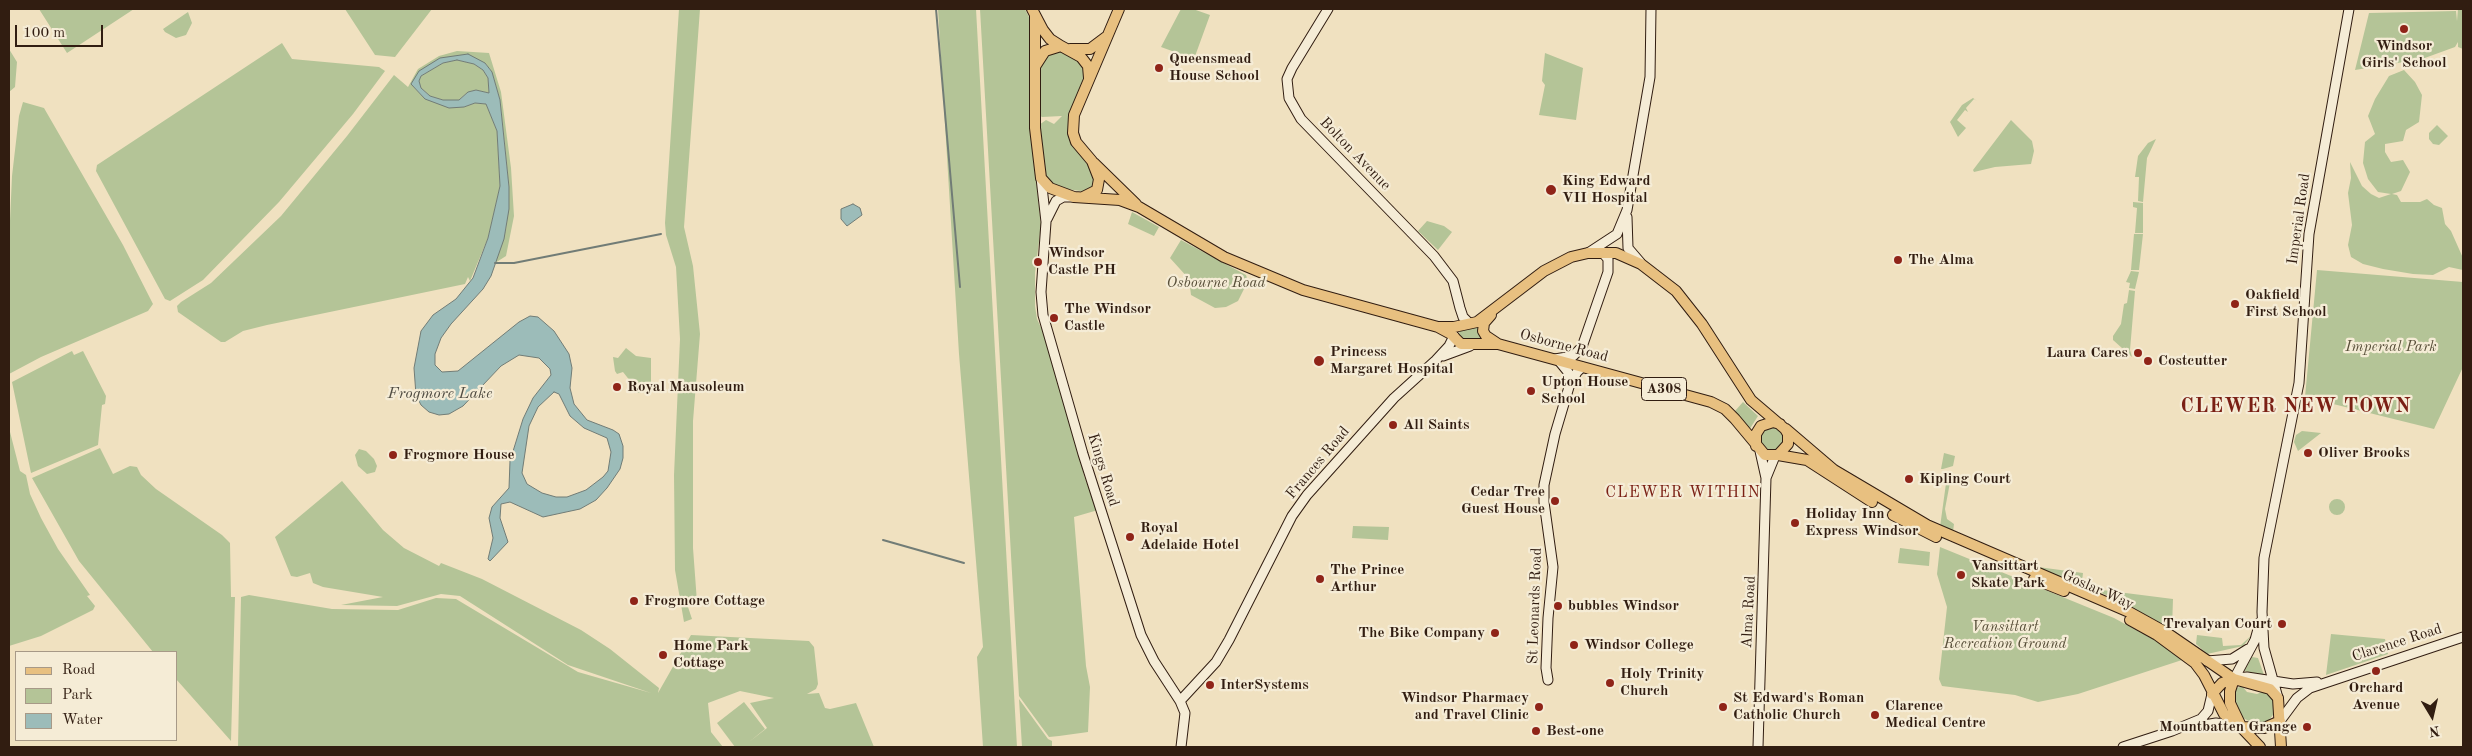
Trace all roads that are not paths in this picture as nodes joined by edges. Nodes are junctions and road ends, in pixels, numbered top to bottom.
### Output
1 (1118, 9) edge
2 (1328, 9) edge
3 (1651, 9) edge
4 (2349, 9) edge
5 (1034, 12) edge
6 (1108, 36) junction
7 (1065, 48) junction
8 (1035, 68) junction
9 (1089, 80) junction
10 (1092, 161) junction
11 (1041, 178) junction
12 (1078, 197) junction
13 (1139, 207) junction
14 (1627, 210) junction
15 (1046, 222) junction
16 (1602, 252) junction
17 (1588, 253) junction
18 (1642, 264) junction
19 (1498, 307) junction
20 (1460, 308) junction
21 (1469, 323) junction
22 (1455, 331) junction
23 (1498, 344) junction
24 (1474, 345) junction
25 (1436, 360) junction
26 (1557, 360) junction
27 (1582, 367) junction
28 (1569, 388) junction
29 (1783, 427) junction
30 (1758, 448) junction
31 (1776, 455) junction
32 (1766, 478) junction
33 (2262, 612) junction
34 (2463, 637) edge
35 (2253, 645) junction
36 (2207, 661) junction
37 (2235, 677) junction
38 (2339, 677) junction
39 (1548, 680) dead end
40 (2274, 681) junction
41 (2212, 694) junction
42 (2278, 698) junction
43 (1180, 701) junction
44 (2280, 721) junction
45 (2241, 727) junction
46 (2172, 731) junction
47 (1181, 747) edge
48 (1758, 747) edge
49 (2123, 747) edge
50 (2260, 747) edge
51 (2281, 747) edge

1 - 6 main road, Osborne Road
2 - 20 main road, Bolton Avenue
3 - 14 main road
4 - 33 main road, Imperial Road
5 - 7 main road
5 - 8 main road
6 - 7 main road
6 - 9 main road, Osborne Road
7 - 8 main road
7 - 9 main road
8 - 11 main road
9 - 10 main road, Osborne Road
10 - 12 main road
10 - 13 main road, Osborne Road / A308
11 - 12 main road, Osborne Road
11 - 15 main road, Kings Road
12 - 13 main road, Osborne Road / A308
12 - 15 main road, Kings Road
13 - 22 main road, Osborne Road / A308
14 - 17 main road
14 - 18 main road
15 - 43 main road, Kings Road
16 - 17 main road, A308
16 - 18 main road, A308
16 - 26 main road
17 - 19 main road, A308
18 - 29 main road, A308
19 - 21 main road, A308
19 - 23 main road
20 - 21 main road, Bolton Avenue
20 - 22 main road, Bolton Avenue
21 - 22 main road, A308
22 - 24 main road, Osborne Road / A308
22 - 25 main road, Frances Road
23 - 24 main road, Osborne Road / A308
23 - 26 main road, Osborne Road / A308
24 - 25 main road
25 - 43 main road, Frances Road
26 - 27 main road, Osborne Road / A308
26 - 28 main road
27 - 28 main road, St Leonards Road
27 - 30 main road, Osborne Road / A308
28 - 39 main road, St Leonards Road
29 - 30 main road
29 - 31 main road
29 - 36 main road, Goslar Way / A308
30 - 31 main road
30 - 32 main road, Alma Road
31 - 32 main road, Alma Road
31 - 41 main road, Goslar Way
32 - 48 main road, Alma Road
33 - 35 main road, Imperial Road
33 - 40 main road, Imperial Road
34 - 38 main road, Clarence Road
35 - 36 main road
35 - 37 main road, Imperial Road
36 - 37 main road, Goslar Way / A308
37 - 40 main road, Clarence Road
37 - 41 main road
37 - 42 main road
37 - 45 main road, Imperial Road
38 - 40 main road, Clarence Road
38 - 44 main road, Clarence Road
40 - 42 main road, Imperial Road
41 - 45 main road, Goslar Way
41 - 46 main road
42 - 44 main road
43 - 47 main road, Kings Road
44 - 45 main road
44 - 51 main road
45 - 46 main road
45 - 50 main road
46 - 49 main road

